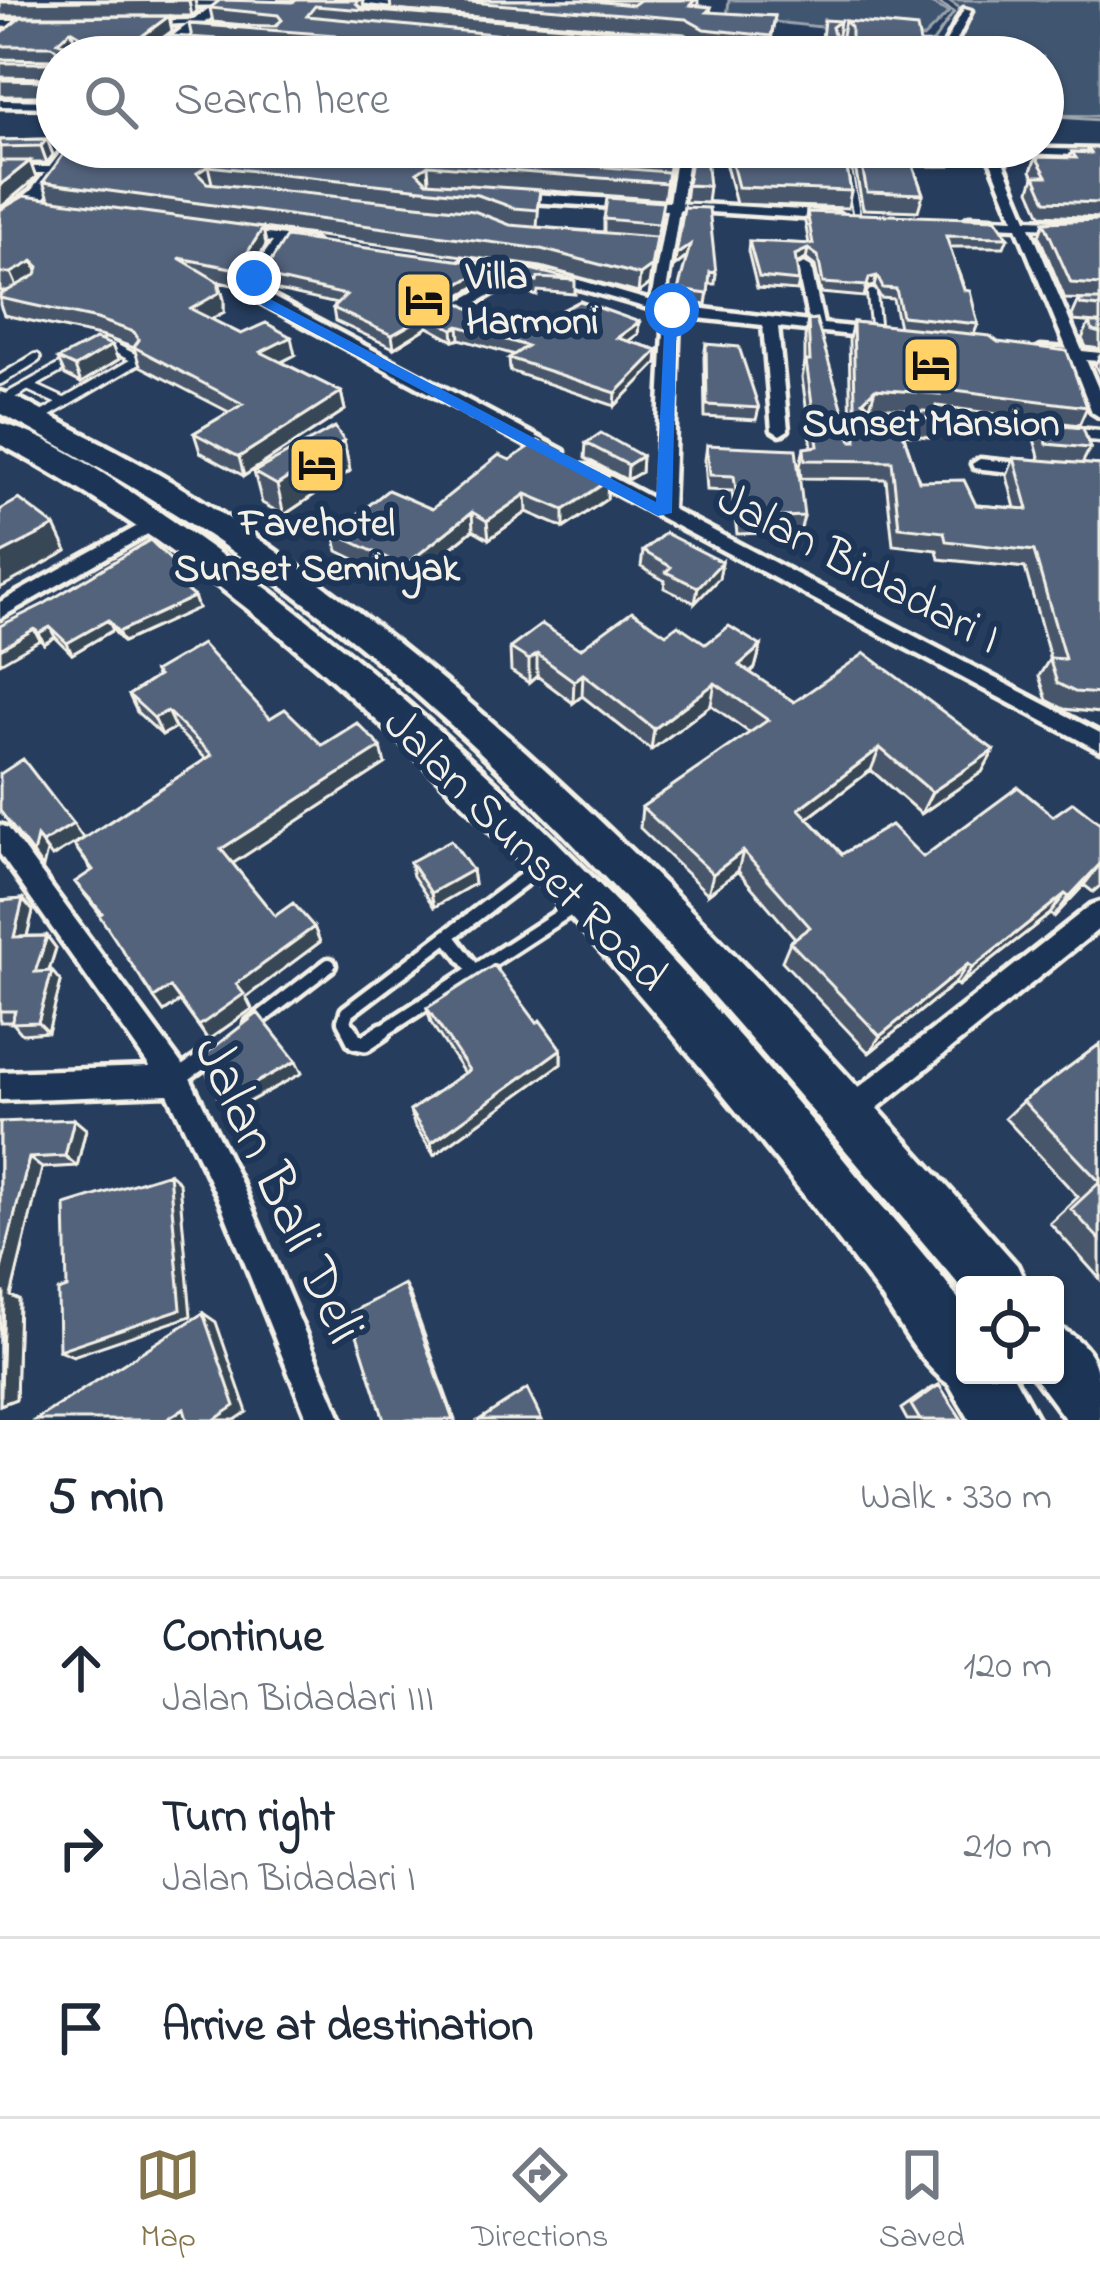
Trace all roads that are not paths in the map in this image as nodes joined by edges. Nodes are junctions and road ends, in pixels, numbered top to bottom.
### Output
1 (340, 0) edge
2 (222, 5) edge
3 (244, 5) edge
4 (152, 7) edge
5 (0, 11) edge
6 (36, 11) edge
7 (967, 11) dead end
8 (365, 15) edge
9 (0, 24) edge
10 (20, 24) junction
11 (60, 24) edge
12 (139, 24) edge
13 (195, 25) junction
14 (213, 29) edge
15 (10, 35) edge
16 (184, 36) edge
17 (954, 36) edge
18 (0, 103) edge
19 (36, 104) edge
20 (1064, 151) edge
21 (1100, 153) edge
22 (679, 168) edge
23 (999, 168) edge
24 (0, 170) edge
25 (58, 170) joint
26 (849, 175) edge
27 (652, 180) edge
28 (676, 182) junction
29 (491, 195) edge
30 (49, 207) edge
31 (15, 208) edge
32 (673, 208) junction
33 (864, 217) joint
34 (956, 220) edge
35 (1019, 222) junction
36 (0, 223) edge
37 (1100, 226) edge
38 (222, 233) edge
39 (282, 239) junction
40 (326, 245) edge
41 (643, 245) edge
42 (665, 247) junction
43 (460, 263) edge
44 (804, 267) dead end
45 (520, 272) junction
46 (601, 290) junction
47 (872, 294) edge
48 (582, 300) edge
49 (1055, 307) junction
50 (1078, 307) edge
51 (664, 308) junction
52 (446, 315) edge
53 (770, 322) junction
54 (817, 328) junction
55 (1065, 329) junction
56 (1082, 330) dead end
57 (876, 334) junction
58 (896, 336) edge
59 (1030, 350) edge
60 (1076, 355) junction
61 (1100, 357) edge
62 (36, 358) dead end
63 (0, 380) edge
64 (22, 407) edge
65 (1100, 412) edge
66 (892, 418) edge
67 (780, 430) dead end
68 (1100, 436) edge
69 (980, 464) dead end
70 (1060, 471) edge
71 (664, 513) junction
72 (154, 524) junction
73 (0, 611) edge
74 (1100, 743) edge
75 (0, 835) edge
76 (545, 863) junction
77 (583, 901) junction
78 (1100, 913) edge
79 (448, 936) junction
80 (329, 965) dead end
81 (476, 971) junction
82 (236, 1035) edge
83 (218, 1049) edge
84 (176, 1080) junction
85 (0, 1086) edge
86 (848, 1114) junction
87 (989, 1276) edge
88 (956, 1349) edge
89 (1064, 1368) edge
90 (982, 1384) edge
91 (1100, 1415) edge
92 (325, 1420) edge
93 (1007, 1420) edge

1 - 8 street
2 - 3 street
2 - 4 street
2 - 13 street
5 - 6 street
7 - 17 street
9 - 10 street
10 - 11 street
10 - 15 street
12 - 13 street
13 - 14 street
13 - 16 street
18 - 19 street
20 - 21 street
22 - 28 street
23 - 35 street
24 - 25 street
25 - 31 street
26 - 33 lane
27 - 28 street
28 - 32 street
29 - 32 street
30 - 31 street
31 - 36 street
32 - 33 street
32 - 42 street
34 - 35 street
35 - 37 street
35 - 49 street
38 - 39 street
39 - 40 street
39 - 71 street, Jalan Bidadari I
41 - 42 street
42 - 51 street
43 - 45 street
44 - 54 street
45 - 46 street
45 - 52 street
46 - 48 street
46 - 51 street
47 - 57 lane
49 - 50 street
49 - 55 street
51 - 53 street
51 - 71 street
53 - 54 street
53 - 67 street
54 - 57 street
55 - 56 street
55 - 60 street
57 - 58 street
59 - 60 street
60 - 61 street
60 - 65 street
62 - 63 lane
64 - 64 lane
64 - 72 highway, Jalan Sunset Road
64 - 86 highway, Jalan Sunset Road
66 - 68 street
69 - 70 street
71 - 74 street, Jalan Bidadari I
72 - 73 street
72 - 76 highway, Jalan Sunset Road
75 - 84 street, Jalan Bali Deli
76 - 77 highway, Jalan Sunset Road
76 - 79 lane
77 - 81 lane
77 - 88 highway, Jalan Sunset Road
78 - 86 street
79 - 81 lane
79 - 81 lane
80 - 82 lane
83 - 84 lane
84 - 85 street
84 - 92 street, Jalan Bali Deli
86 - 87 highway, Jalan Sunset Road
89 - 91 highway
90 - 93 highway

